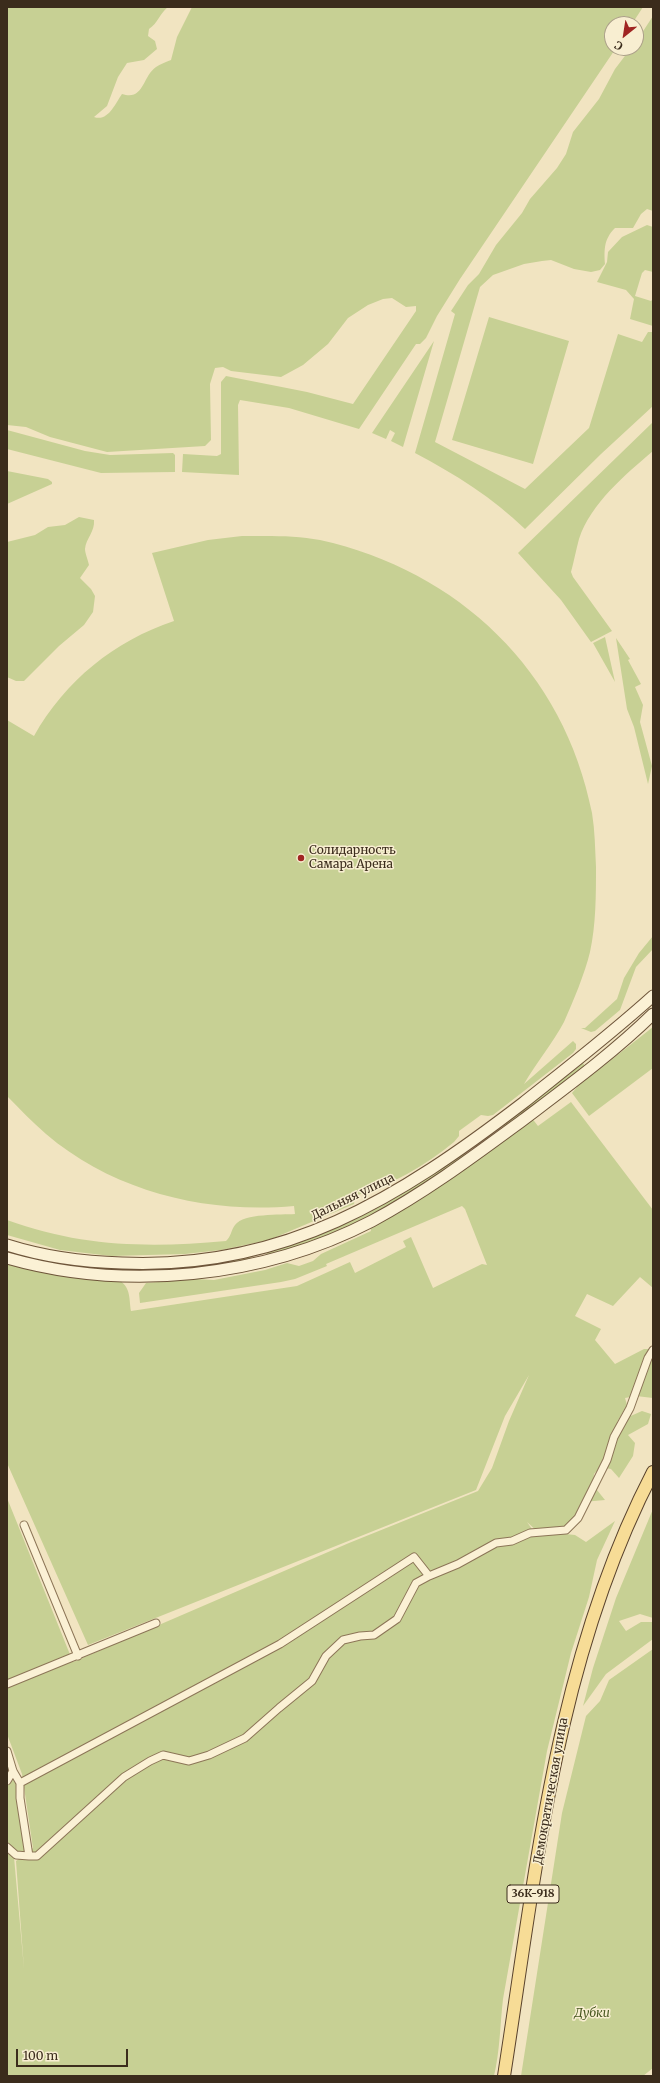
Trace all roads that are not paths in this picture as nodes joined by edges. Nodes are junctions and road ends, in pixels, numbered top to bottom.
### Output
1 (653, 996) edge
2 (653, 1014) edge
3 (592, 1049) junction
4 (600, 1060) junction
5 (478, 1136) junction
6 (486, 1148) junction
7 (7, 1245) edge
8 (256, 1250) junction
9 (7, 1258) edge
10 (260, 1262) junction
11 (653, 1350) edge
12 (653, 1472) edge
13 (24, 1525) dead end
14 (429, 1576) junction
15 (156, 1623) dead end
16 (78, 1656) junction
17 (7, 1684) edge
18 (7, 1751) edge
19 (13, 1771) junction
20 (7, 1781) edge
21 (20, 1783) junction
22 (7, 1847) edge
23 (28, 1856) junction
24 (504, 2076) edge

1 - 3 main road, Дальняя улица
2 - 4 main road
3 - 4 main road
3 - 5 main road, Дальняя улица
4 - 6 main road
5 - 6 main road
5 - 8 main road, Дальняя улица
6 - 10 main road
7 - 8 main road, Дальняя улица
8 - 10 main road
9 - 10 main road
11 - 14 street
12 - 24 main road, Демократическая улица / 36К-918
13 - 16 street
14 - 21 street
14 - 23 street
15 - 16 street
16 - 17 street
18 - 19 street
19 - 20 street
19 - 21 street
21 - 23 street
22 - 23 street

